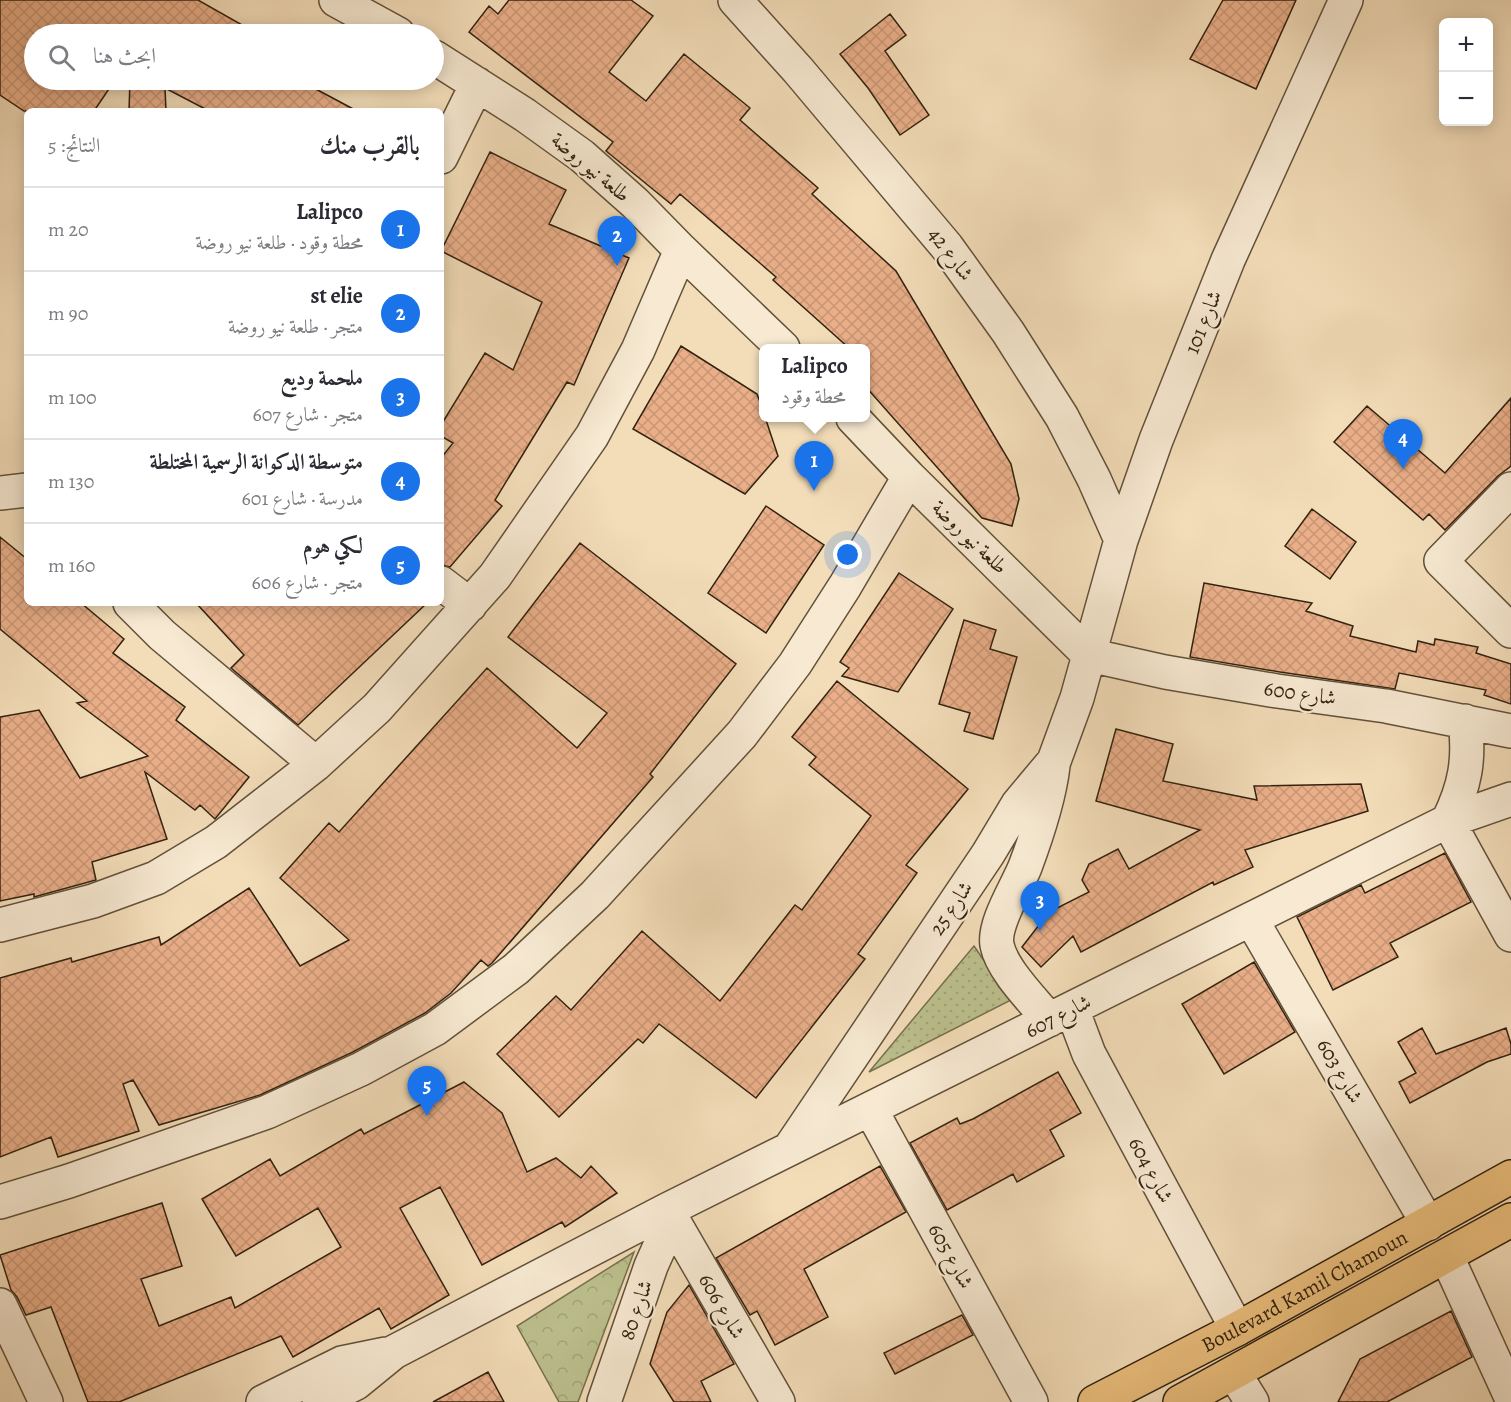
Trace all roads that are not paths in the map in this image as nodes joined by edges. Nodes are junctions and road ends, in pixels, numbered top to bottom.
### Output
1 (336, 0) edge
2 (735, 0) edge
3 (1346, 0) edge
4 (380, 24) edge
5 (444, 63) edge
6 (477, 84) junction
7 (444, 151) edge
8 (681, 250) junction
9 (779, 344) edge
10 (858, 422) edge
11 (909, 477) junction
12 (1511, 489) edge
13 (1121, 540) junction
14 (444, 585) edge
15 (470, 605) junction
16 (133, 606) edge
17 (1511, 631) edge
18 (1089, 655) junction
19 (1465, 721) junction
20 (1511, 731) edge
21 (1054, 761) junction
22 (316, 764) junction
23 (1511, 799) edge
24 (1448, 821) junction
25 (1251, 919) junction
26 (0, 925) edge
27 (1511, 935) edge
28 (1060, 1015) junction
29 (871, 1110) junction
30 (789, 1150) junction
31 (1511, 1177) edge
32 (0, 1202) edge
33 (669, 1215) junction
34 (1511, 1220) edge
35 (1428, 1224) junction
36 (1447, 1257) junction
37 (0, 1305) edge
38 (1237, 1329) junction
39 (394, 1352) junction
40 (1234, 1373) junction
41 (1511, 1397) edge
42 (46, 1402) edge
43 (263, 1402) edge
44 (319, 1402) edge
45 (604, 1402) edge
46 (778, 1402) edge
47 (1031, 1402) edge
48 (1095, 1402) edge
49 (1180, 1402) edge
50 (1252, 1402) edge

1 - 4 street
2 - 13 street, شارع 42
3 - 13 street, شارع 101
5 - 6 street, طلعة نيو روضة
6 - 7 street
6 - 8 street, طلعة نيو روضة
8 - 9 street, طلعة نيو روضة
8 - 15 street
10 - 11 street, طلعة نيو روضة
11 - 18 street, طلعة نيو روضة
11 - 32 street
12 - 17 street
13 - 18 street, شارع 101
14 - 15 street
15 - 22 street
16 - 22 street
18 - 19 street, شارع 600
18 - 21 street, شارع 25
19 - 20 street, شارع 600
19 - 24 street
21 - 28 street, شارع 604
21 - 30 street, شارع 25
22 - 26 street
23 - 24 street, شارع 607
24 - 25 street, شارع 607
24 - 27 street
25 - 28 street, شارع 607
25 - 35 street, شارع 603
28 - 29 street, شارع 607
28 - 38 street, شارع 604
29 - 30 street, شارع 607
29 - 47 street, شارع 605
30 - 33 street, شارع 607
31 - 35 main road, Boulevard Kamil Chamoun
33 - 39 street, شارع 607
33 - 45 street, شارع 80
33 - 46 street, شارع 606
34 - 36 main road, Boulevard Kamil Chamoun
35 - 38 main road, Boulevard Kamil Chamoun
36 - 40 main road, Boulevard Kamil Chamoun
36 - 41 street
37 - 42 street
38 - 48 main road, Boulevard Kamil Chamoun
39 - 43 street
39 - 44 street
40 - 49 main road, Boulevard Kamil Chamoun
40 - 50 street

